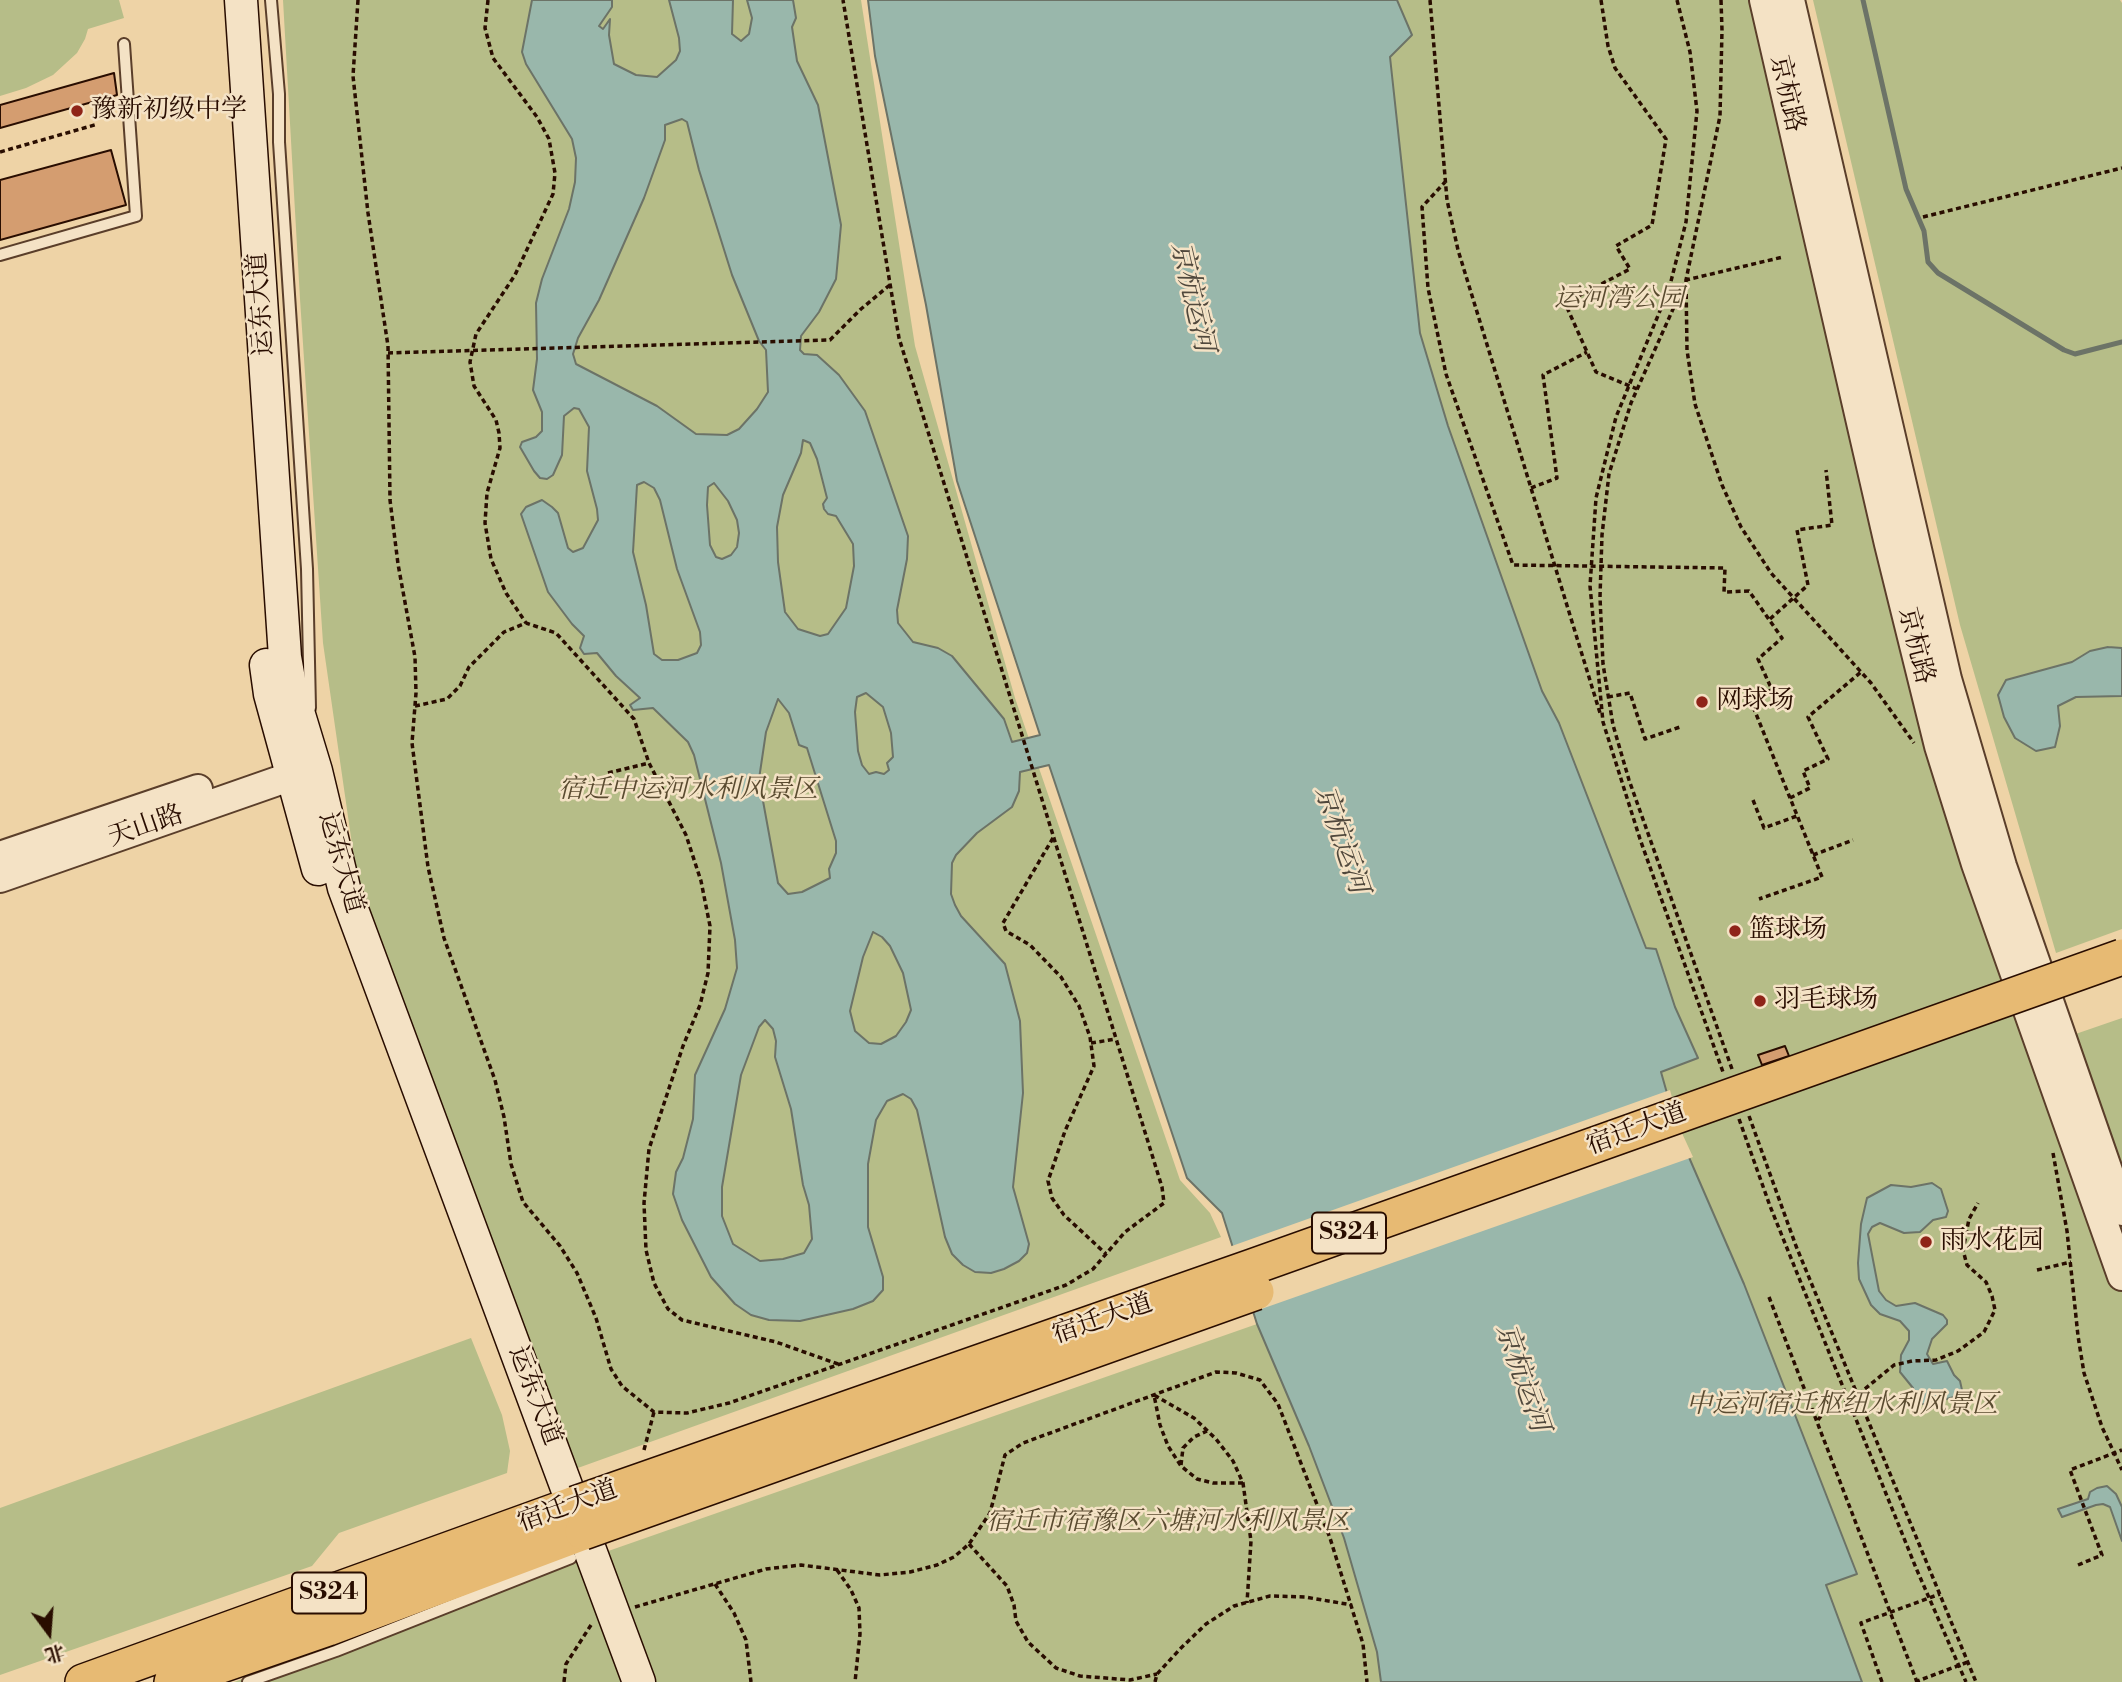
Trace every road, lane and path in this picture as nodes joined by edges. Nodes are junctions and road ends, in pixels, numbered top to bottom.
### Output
1 (221, 0) edge
2 (241, 0) edge
3 (271, 0) edge
4 (358, 0) edge
5 (488, 0) edge
6 (843, 0) edge
7 (1430, 0) edge
8 (1601, 0) edge
9 (1677, 0) edge
10 (1721, 0) edge
11 (1764, 0) edge
12 (1790, 0) edge
13 (124, 44) dead end
14 (98, 124) dead end
15 (0, 152) edge
16 (2122, 168) edge
17 (1446, 181) junction
18 (1923, 217) dead end
19 (0, 255) edge
20 (1783, 257) dead end
21 (1686, 279) junction
22 (891, 284) junction
23 (472, 351) junction
24 (1587, 352) junction
25 (388, 353) junction
26 (1629, 386) junction
27 (1637, 389) junction
28 (1826, 470) dead end
29 (1531, 488) junction
30 (1555, 565) junction
31 (1591, 565) junction
32 (1601, 565) junction
33 (1794, 599) junction
34 (1769, 619) junction
35 (526, 623) junction
36 (1861, 672) junction
37 (1608, 697) junction
38 (1600, 698) junction
39 (1750, 699) junction
40 (1732, 705) dead end
41 (415, 706) junction
42 (1603, 722) junction
43 (1680, 727) dead end
44 (1916, 746) dead end
45 (296, 763) junction
46 (649, 763) junction
47 (608, 773) dead end
48 (1790, 797) junction
49 (1754, 800) dead end
50 (1797, 816) junction
51 (1053, 838) junction
52 (1853, 840) dead end
53 (1813, 855) junction
54 (0, 856) edge
55 (0, 878) edge
56 (1759, 899) dead end
57 (2122, 957) edge
58 (2122, 982) edge
59 (1115, 1039) junction
60 (1091, 1044) junction
61 (1724, 1075) dead end
62 (1735, 1078) dead end
63 (1737, 1114) dead end
64 (1749, 1116) dead end
65 (2052, 1144) dead end
66 (1979, 1203) dead end
67 (2122, 1211) edge
68 (1105, 1254) junction
69 (2071, 1262) junction
70 (2037, 1270) dead end
71 (2122, 1276) edge
72 (1769, 1297) dead end
73 (839, 1364) junction
74 (1154, 1395) junction
75 (1858, 1395) junction
76 (1849, 1402) junction
77 (654, 1412) junction
78 (1818, 1420) junction
79 (1207, 1431) junction
80 (2122, 1450) edge
81 (2113, 1453) junction
82 (633, 1454) dead end
83 (1181, 1466) junction
84 (2122, 1470) edge
85 (1243, 1483) junction
86 (570, 1529) junction
87 (969, 1544) junction
88 (2078, 1565) dead end
89 (837, 1570) junction
90 (715, 1584) junction
91 (1940, 1594) junction
92 (1929, 1598) junction
93 (1247, 1603) junction
94 (1352, 1605) junction
95 (1891, 1613) junction
96 (604, 1616) junction
97 (1968, 1662) junction
98 (1959, 1666) junction
99 (1157, 1674) junction
100 (1105, 1680) edge
101 (83, 1682) edge
102 (172, 1682) edge
103 (248, 1682) edge
104 (564, 1682) edge
105 (618, 1682) edge
106 (639, 1682) edge
107 (751, 1682) edge
108 (855, 1682) edge
109 (1155, 1682) edge
110 (1367, 1682) edge
111 (1882, 1682) edge
112 (1916, 1682) edge
113 (1966, 1682) edge
114 (1976, 1682) edge

1 - 45 main road, 运东大道
2 - 45 main road, 运东大道
3 - 45 lane
4 - 25 path
5 - 23 path
6 - 22 path
7 - 17 path
8 - 24 path
9 - 26 path
10 - 21 path
11 - 71 street, 京杭路
12 - 67 street, 京杭路
13 - 19 lane
14 - 15 path
16 - 18 path
17 - 29 path
17 - 30 path
20 - 21 path
21 - 27 path
21 - 33 path
22 - 23 path
22 - 51 path
23 - 25 path
23 - 35 path
24 - 26 path
24 - 29 path
25 - 41 path
26 - 27 path
26 - 31 path
27 - 32 path
28 - 33 path
29 - 30 path
30 - 31 path
30 - 42 path
31 - 32 path
31 - 38 path
32 - 34 path
32 - 37 path
33 - 34 path
33 - 36 path
34 - 39 path
35 - 41 path
35 - 46 path
36 - 44 path
36 - 48 path
37 - 38 path
37 - 43 path
37 - 62 path
38 - 42 path
39 - 40 path
39 - 48 path
41 - 77 path
42 - 61 path
45 - 54 street, 天山路
45 - 55 street, 天山路
45 - 86 main road, 运东大道
46 - 47 path
46 - 73 path
48 - 50 path
49 - 50 path
50 - 53 path
51 - 59 path
51 - 60 path
52 - 53 path
53 - 56 path
57 - 86 main road, 宿迁大道 / S324, bridge
58 - 86 main road, 宿迁大道 / S324, bridge
59 - 60 path
59 - 68 path
60 - 68 path
63 - 76 path
64 - 75 path
65 - 69 path
66 - 75 path
68 - 73 path
69 - 70 path
69 - 81 path
72 - 78 path
73 - 77 path
74 - 79 path
74 - 83 path
74 - 87 path
74 - 94 path
75 - 76 path
75 - 91 path
76 - 78 path
76 - 92 path
77 - 82 path
78 - 95 path
79 - 83 path
79 - 85 path
80 - 81 path
81 - 84 path
81 - 88 path
83 - 85 path
85 - 93 path
86 - 96 main road, 运东大道
86 - 101 main road, 宿迁大道 / S324
86 - 102 main road, 宿迁大道 / S324
86 - 103 lane
87 - 89 path
87 - 100 path
89 - 90 path
89 - 108 path
90 - 96 path
90 - 107 path
91 - 92 path
91 - 97 path
92 - 95 path
92 - 98 path
93 - 94 path
93 - 99 path
94 - 110 path
95 - 111 path
95 - 112 path
96 - 104 path
96 - 105 main road, 运东大道
96 - 106 main road, 运东大道
97 - 98 path
97 - 114 path
98 - 112 path
98 - 113 path
99 - 100 path
99 - 109 path

